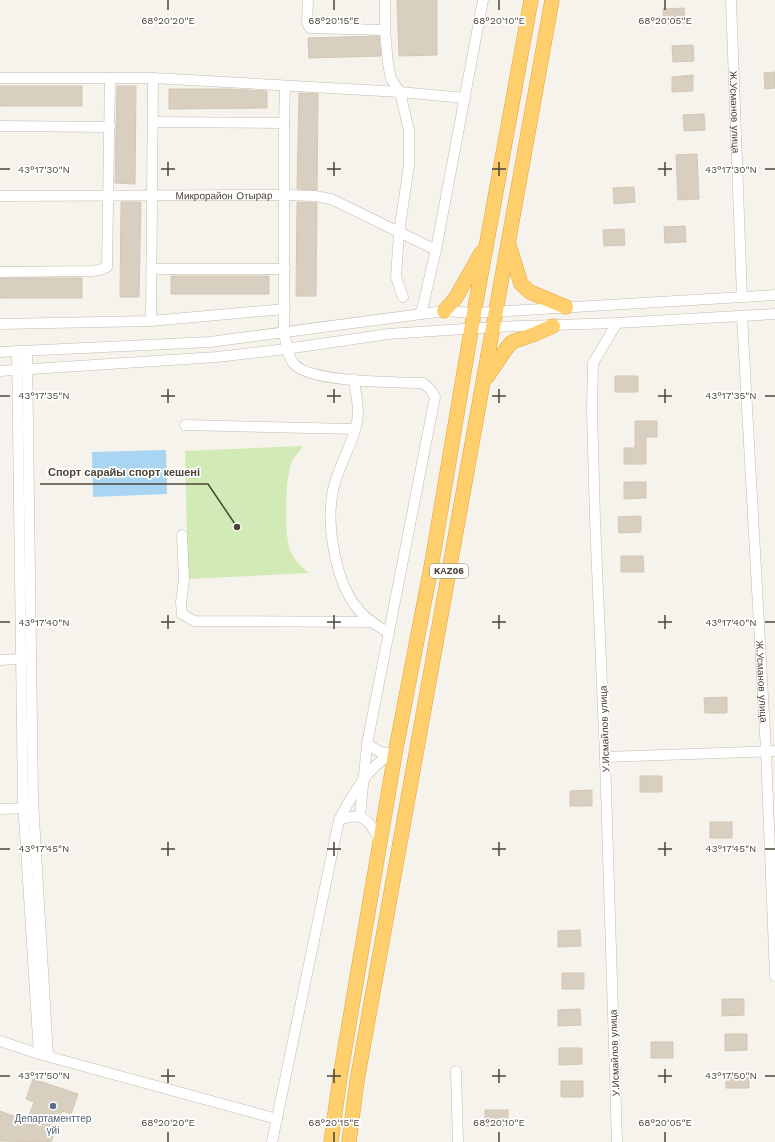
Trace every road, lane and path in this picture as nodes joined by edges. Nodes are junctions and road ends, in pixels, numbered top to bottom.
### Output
1 (308, 0) edge
2 (385, 0) edge
3 (483, 0) edge
4 (531, 0) edge
5 (552, 0) edge
6 (731, 0) edge
7 (385, 30) junction
8 (0, 78) edge
9 (110, 78) junction
10 (153, 78) junction
11 (285, 86) junction
12 (400, 92) junction
13 (465, 98) junction
14 (152, 122) junction
15 (284, 124) junction
16 (0, 126) edge
17 (110, 127) junction
18 (285, 195) junction
19 (0, 196) edge
20 (108, 196) junction
21 (152, 196) junction
22 (399, 233) junction
23 (487, 242) junction
24 (508, 242) junction
25 (436, 250) junction
26 (152, 269) junction
27 (285, 269) junction
28 (0, 272) edge
29 (775, 295) edge
30 (403, 297) dead end
31 (742, 297) junction
32 (566, 307) junction
33 (285, 310) junction
34 (444, 311) junction
35 (496, 312) junction
36 (474, 313) junction
37 (421, 314) junction
38 (775, 314) edge
39 (742, 316) junction
40 (151, 321) junction
41 (617, 323) junction
42 (0, 324) edge
43 (553, 326) junction
44 (494, 327) junction
45 (471, 329) junction
46 (284, 332) junction
47 (286, 350) junction
48 (22, 351) junction
49 (0, 352) edge
50 (22, 370) junction
51 (0, 372) edge
52 (354, 379) junction
53 (483, 384) junction
54 (185, 424) dead end
55 (354, 429) junction
56 (182, 535) dead end
57 (432, 562) junction
58 (450, 565) junction
59 (372, 622) junction
60 (389, 633) junction
61 (21, 659) junction
62 (0, 660) edge
63 (367, 744) junction
64 (770, 751) edge
65 (395, 754) junction
66 (605, 757) junction
67 (362, 783) junction
68 (28, 808) junction
69 (0, 809) edge
70 (360, 816) junction
71 (339, 820) junction
72 (380, 840) junction
73 (775, 976) edge
74 (0, 1041) edge
75 (43, 1055) junction
76 (456, 1070) dead end
77 (277, 1120) junction
78 (272, 1142) edge
79 (331, 1142) edge
80 (349, 1142) edge
81 (458, 1142) edge
82 (617, 1142) edge

1 - 7 street
2 - 7 street
3 - 13 street
4 - 23 highway, KАZ06
5 - 24 highway, KАZ06
6 - 31 street, Ж.Усманов улица
7 - 12 street
8 - 9 street
9 - 10 street
9 - 17 street
10 - 11 street
10 - 14 street
11 - 12 street
11 - 15 street
12 - 13 street
12 - 22 street
13 - 25 street
14 - 15 street
14 - 21 street
15 - 18 street
16 - 17 street
17 - 20 street
18 - 21 street, Микрорайон Отырар
18 - 22 street, Микрорайон Отырар
18 - 27 street
19 - 20 street, Микрорайон Отырар
20 - 21 street, Микрорайон Отырар
20 - 28 street
21 - 26 street
22 - 25 street, Микрорайон Отырар
22 - 30 street
23 - 34 highway
23 - 36 highway, KАZ06
24 - 32 highway
24 - 35 highway, KАZ06
25 - 37 street
26 - 27 street
26 - 40 street
27 - 33 street
29 - 31 street
31 - 32 street
32 - 35 street
33 - 40 street
33 - 46 street
34 - 36 street
34 - 37 street
35 - 36 street
35 - 44 highway, KАZ06
36 - 45 highway, KАZ06
37 - 46 street
38 - 39 street
39 - 41 street
39 - 64 street, Ж.Усманов улица
40 - 42 street
41 - 43 street
41 - 66 street, У.Исмайлов улица
43 - 44 street
43 - 53 highway
44 - 45 street
44 - 53 highway, KАZ06
45 - 47 street
45 - 57 highway, KАZ06
46 - 47 street
46 - 48 street
47 - 50 street
47 - 52 street
48 - 49 street
48 - 50 street
50 - 51 street
50 - 61 street
50 - 68 street
52 - 55 street
52 - 60 street
53 - 58 highway, KАZ06
54 - 55 street
55 - 59 street
56 - 59 street
57 - 58 highway
57 - 65 highway, KАZ06
58 - 80 highway, KАZ06
59 - 60 street
60 - 63 street
61 - 62 street
61 - 68 street
63 - 65 street
63 - 67 street
64 - 66 street
64 - 73 street, Ж.Усманов улица
65 - 67 street
65 - 72 highway, KАZ06
66 - 82 street, У.Исмайлов улица
67 - 70 street
67 - 71 street
68 - 69 street
68 - 75 street
70 - 71 street
70 - 72 street
71 - 77 street
72 - 79 highway, KАZ06
74 - 75 street
75 - 77 street
76 - 81 street
77 - 78 street

